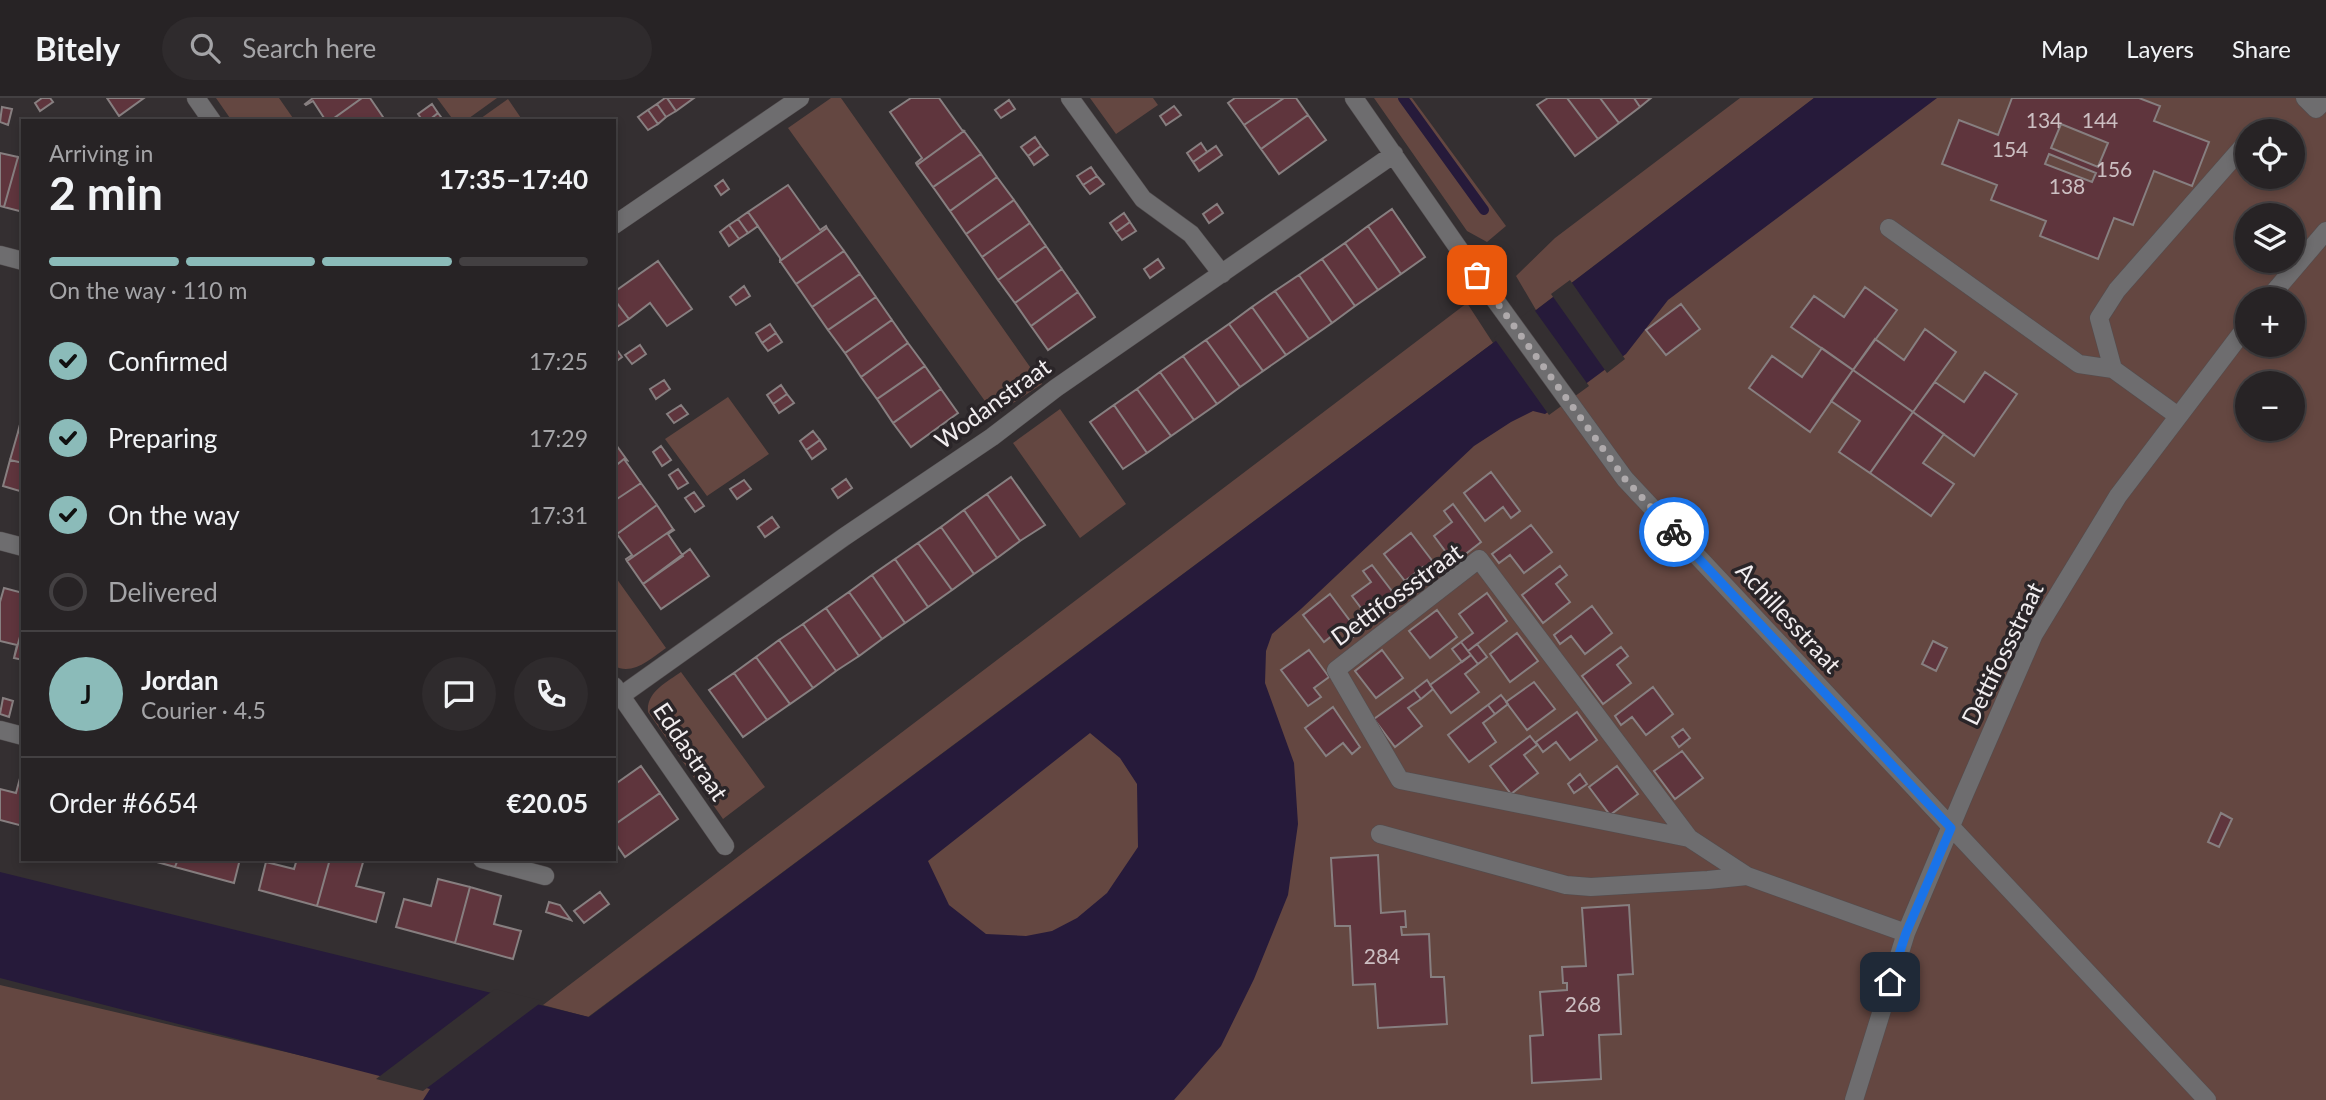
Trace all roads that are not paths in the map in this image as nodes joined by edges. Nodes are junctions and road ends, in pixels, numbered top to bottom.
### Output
1 (196, 98) edge
2 (800, 98) edge
3 (1070, 98) edge
4 (1354, 98) edge
5 (2305, 98) edge
6 (2326, 99) edge
7 (211, 119) edge
8 (1394, 154) junction
9 (2235, 156) edge
10 (616, 224) edge
11 (1889, 228) dead end
12 (2326, 231) edge
13 (0, 255) edge
14 (21, 260) edge
15 (1223, 274) junction
16 (2278, 287) edge
17 (2235, 342) edge
18 (2113, 369) junction
19 (2178, 416) junction
20 (0, 541) edge
21 (21, 546) edge
22 (618, 690) edge
23 (0, 730) edge
24 (21, 735) edge
25 (1951, 828) junction
26 (1380, 834) dead end
27 (1689, 838) junction
28 (725, 846) dead end
29 (489, 861) edge
30 (545, 876) dead end
31 (1747, 876) junction
32 (1906, 933) junction
33 (1854, 1100) edge
34 (2207, 1100) edge

1 - 7 street
2 - 10 street
3 - 15 street
4 - 8 street, Achillesstraat
5 - 6 street
8 - 15 street, Wodanstraat
8 - 25 street, Achillesstraat
9 - 18 street
11 - 18 street
12 - 16 street
13 - 14 street
15 - 22 street, Wodanstraat
17 - 19 street, Dettifossstraat
18 - 19 street
19 - 25 street, Dettifossstraat
20 - 21 street
22 - 28 street, Eddastraat
23 - 24 street
25 - 32 street, Dettifossstraat
25 - 34 street, Achillesstraat
26 - 31 street, Dettifossstraat
27 - 27 street, Dettifossstraat
27 - 31 street, Dettifossstraat
29 - 30 street
31 - 32 street, Dettifossstraat
32 - 33 street, Dettifossstraat

